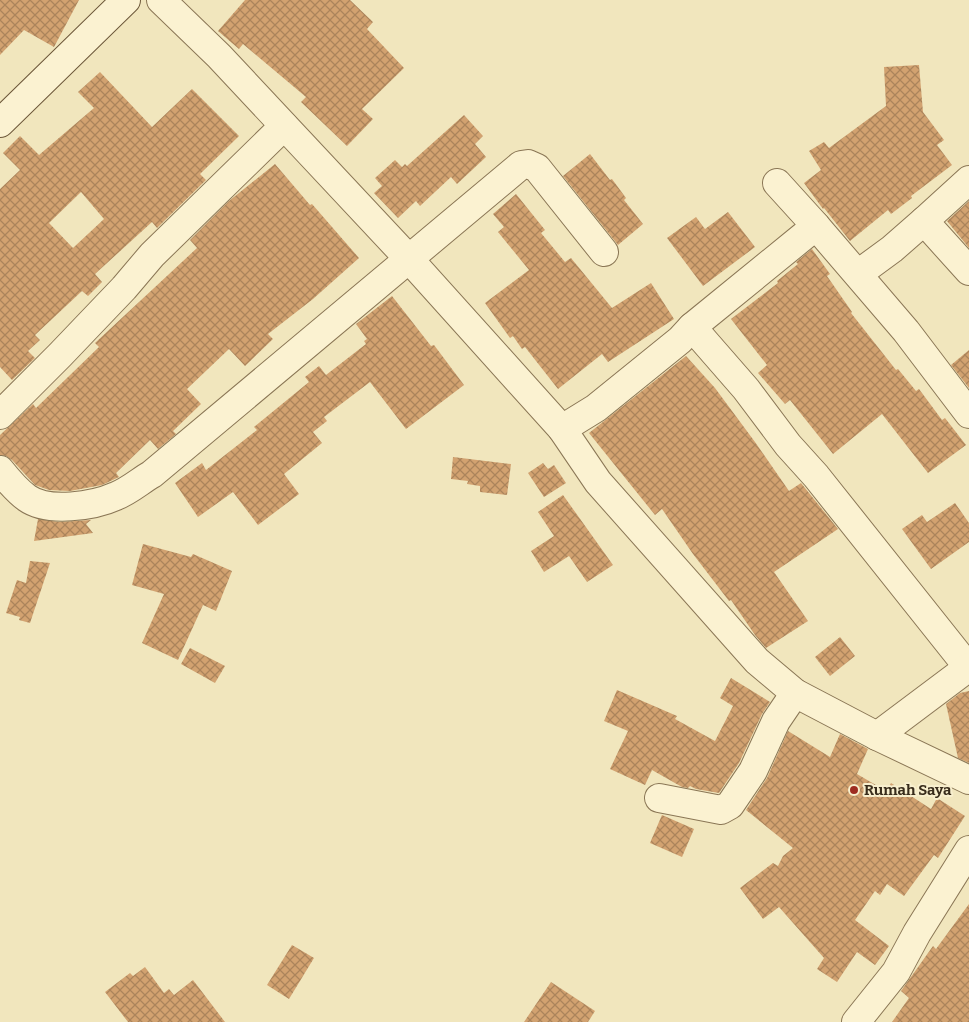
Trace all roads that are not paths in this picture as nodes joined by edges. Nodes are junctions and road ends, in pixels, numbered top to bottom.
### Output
1 (126, 0) edge
2 (161, 0) edge
3 (0, 123) edge
4 (284, 126) junction
5 (969, 180) edge
6 (778, 183) dead end
7 (924, 221) junction
8 (816, 226) junction
9 (604, 252) dead end
10 (409, 259) junction
11 (969, 271) edge
12 (858, 274) junction
13 (692, 327) junction
14 (969, 414) edge
15 (0, 415) edge
16 (562, 430) junction
17 (0, 470) edge
18 (969, 667) edge
19 (795, 693) junction
20 (877, 736) junction
21 (969, 780) edge
22 (659, 798) dead end
23 (969, 850) edge
24 (856, 1022) edge

1 - 3 street
2 - 4 street
4 - 10 street
4 - 15 street
5 - 7 street
6 - 8 street
7 - 11 street
7 - 12 street
8 - 12 street
8 - 13 street
9 - 10 street
10 - 16 street
10 - 17 street
12 - 14 street
13 - 16 street
13 - 18 street
16 - 19 street
18 - 20 street
19 - 20 street
19 - 22 street
20 - 21 street
23 - 24 street

